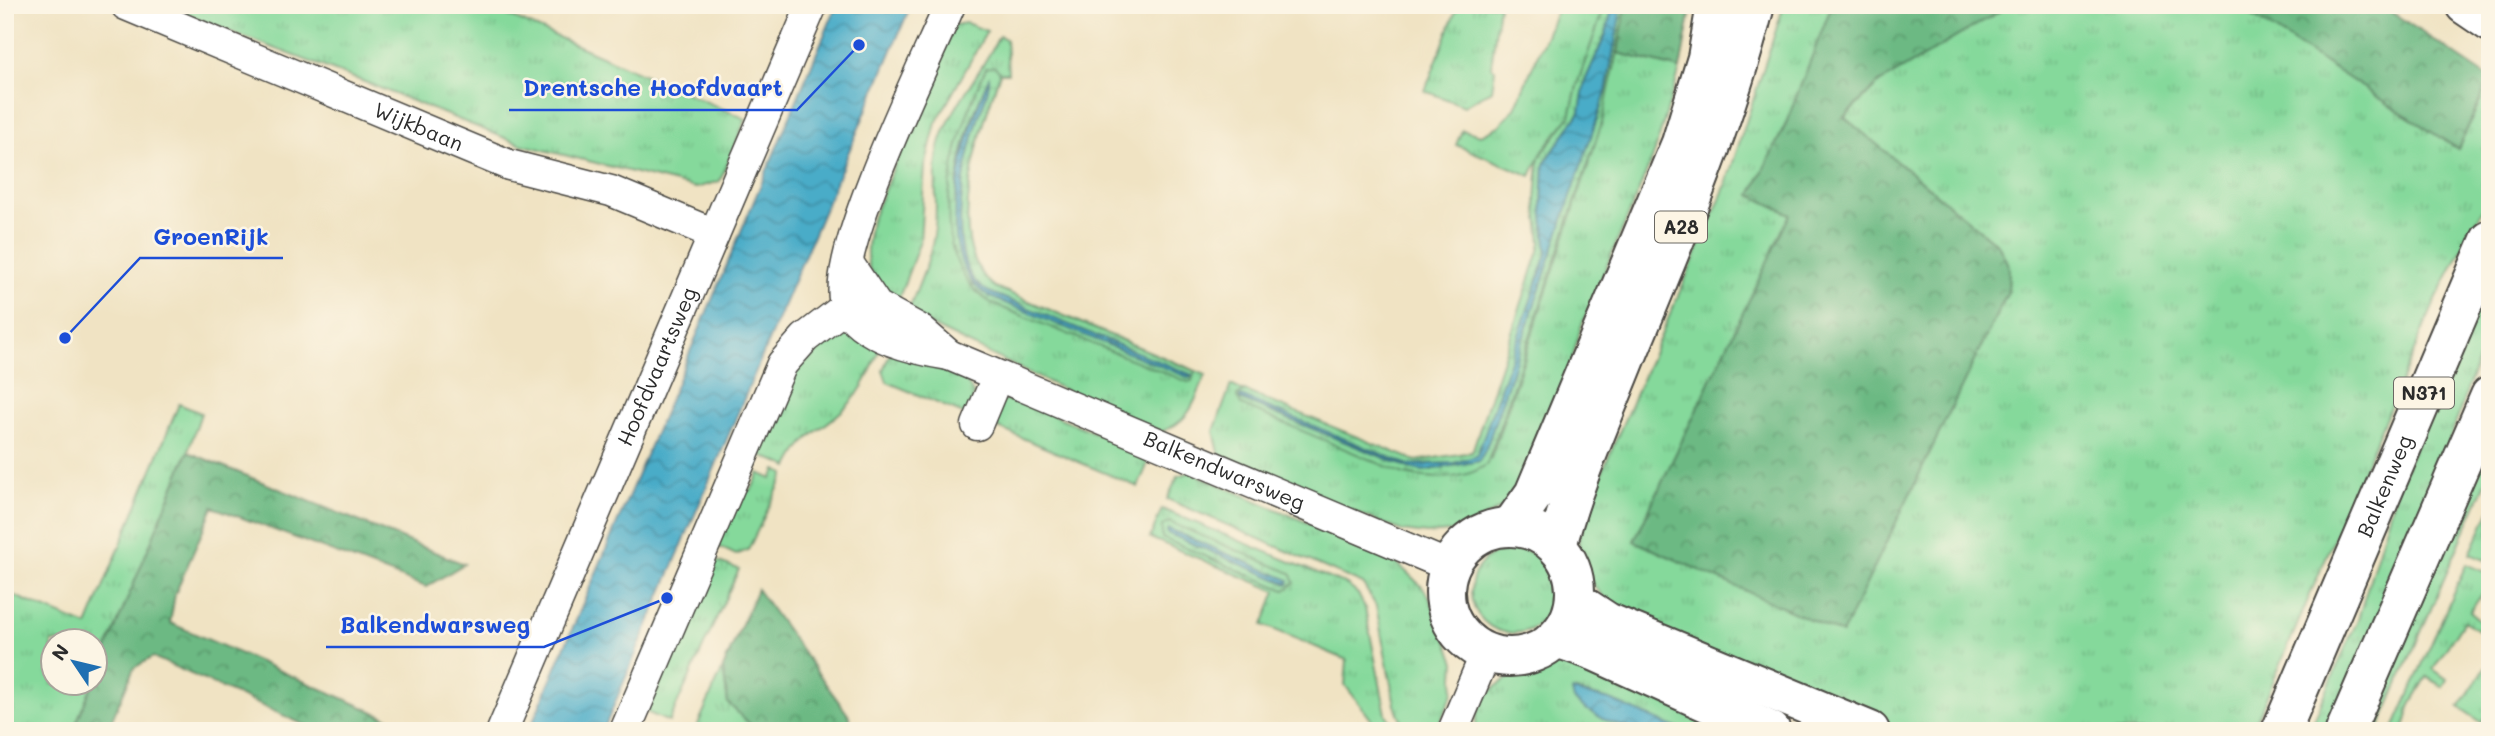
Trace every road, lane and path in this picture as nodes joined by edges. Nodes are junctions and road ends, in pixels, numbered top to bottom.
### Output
1 (126, 5) edge
2 (812, 5) edge
3 (950, 5) edge
4 (1716, 5) edge
5 (1755, 5) edge
6 (2465, 5) edge
7 (2490, 22) edge
8 (715, 234) junction
9 (2490, 240) edge
10 (855, 299) junction
11 (997, 377) junction
12 (2490, 396) edge
13 (977, 425) dead end
14 (1512, 525) junction
15 (1556, 546) junction
16 (1449, 566) junction
17 (1575, 601) junction
18 (1557, 638) junction
19 (1486, 653) junction
20 (502, 731) edge
21 (625, 731) edge
22 (1454, 731) edge
23 (1771, 731) edge
24 (1870, 731) edge
25 (2281, 731) edge
26 (2345, 731) edge

1 - 8 street, Wijkbaan
2 - 8 street, Hoofdvaartsweg
3 - 10 street
4 - 14 main road, A28
5 - 15 main road, A28
6 - 7 main road
8 - 20 street, Hoofdvaartsweg
9 - 25 main road, Balkenweg / N371
10 - 11 street, Balkendwarsweg
10 - 21 street
11 - 13 street
11 - 16 street, Balkendwarsweg
12 - 26 main road, N371
14 - 15 main road
14 - 16 main road
15 - 17 main road
16 - 19 main road
17 - 18 main road
17 - 24 main road
18 - 19 main road
18 - 23 main road
19 - 22 street

